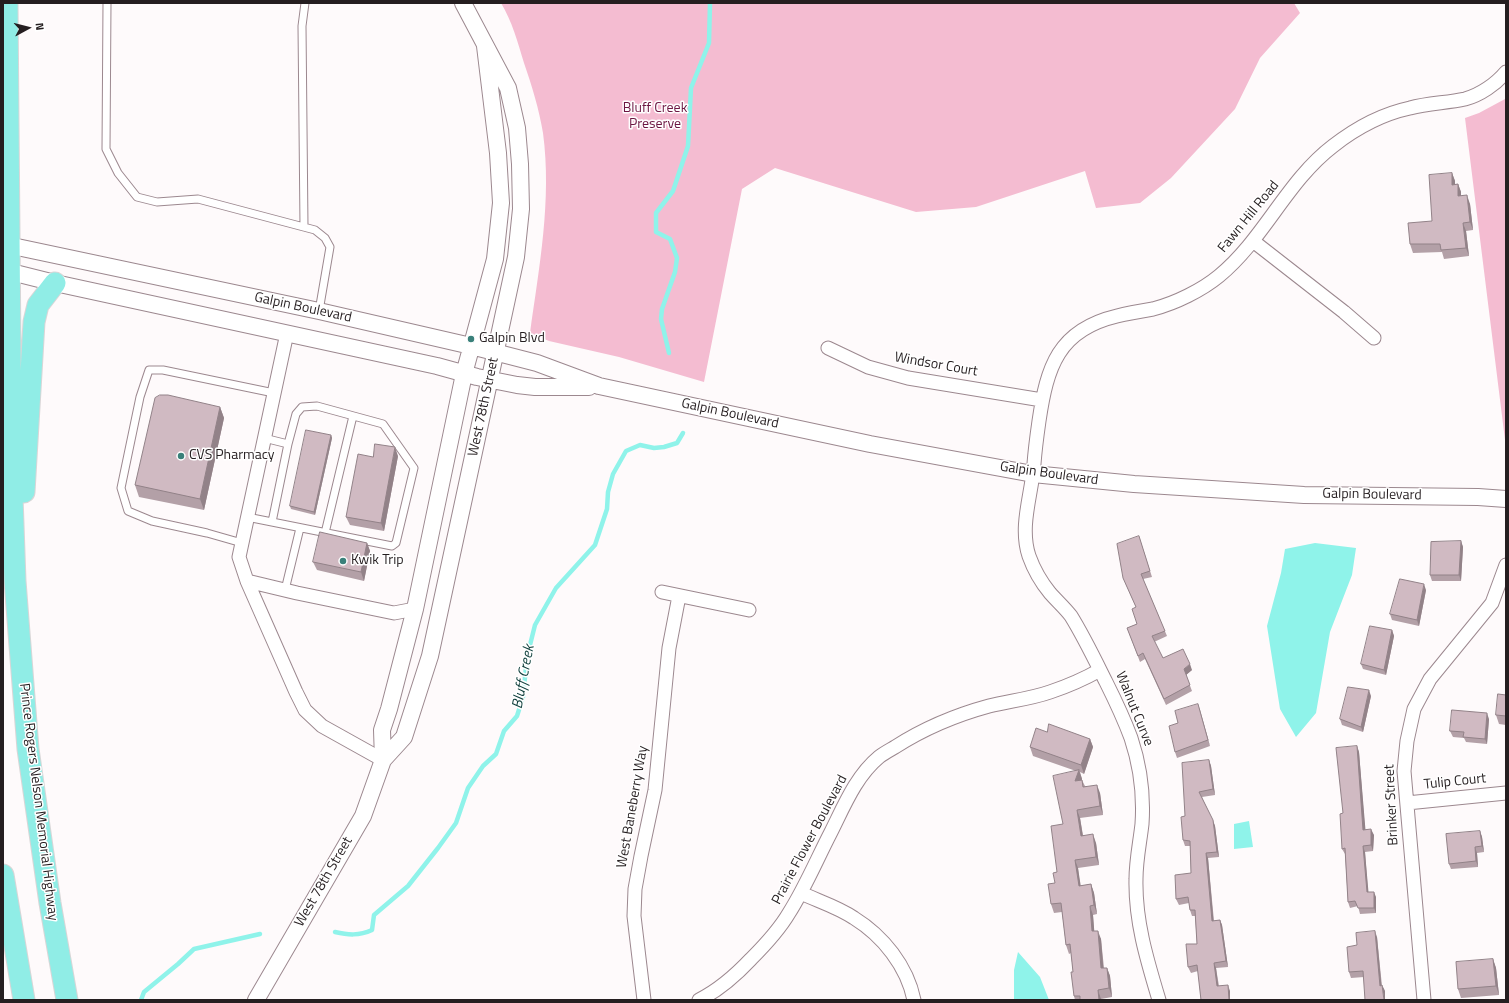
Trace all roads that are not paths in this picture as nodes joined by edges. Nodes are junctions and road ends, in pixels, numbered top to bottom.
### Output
1 (7, 3) edge
2 (107, 3) edge
3 (305, 3) edge
4 (463, 3) edge
5 (486, 46) junction
6 (1506, 72) edge
7 (304, 227) junction
8 (1253, 241) junction
9 (6, 245) edge
10 (6, 271) edge
11 (54, 283) junction
12 (319, 311) junction
13 (287, 333) junction
14 (1374, 338) dead end
15 (471, 346) junction
16 (828, 348) dead end
17 (496, 353) junction
18 (464, 374) junction
19 (490, 380) junction
20 (599, 386) junction
21 (274, 393) junction
22 (1042, 400) junction
23 (353, 416) junction
24 (264, 438) junction
25 (288, 444) junction
26 (1033, 474) junction
27 (1506, 499) edge
28 (247, 517) junction
29 (272, 522) junction
30 (300, 528) junction
31 (325, 533) junction
32 (242, 543) junction
33 (1506, 565) edge
34 (15, 580) junction
35 (247, 581) junction
36 (285, 590) junction
37 (662, 592) dead end
38 (679, 596) junction
39 (414, 610) junction
40 (750, 610) dead end
41 (1100, 670) junction
42 (383, 760) junction
43 (1506, 793) edge
44 (1407, 803) junction
45 (3, 875) edge
46 (801, 893) junction
47 (24, 1000) edge
48 (67, 1000) edge
49 (256, 1000) edge
50 (644, 1000) edge
51 (699, 1000) edge
52 (914, 1000) edge
53 (1159, 1000) edge
54 (1424, 1000) edge

1 - 9 main road, Prince Rogers Nelson Memorial Highway
2 - 7 lane
3 - 7 lane
4 - 5 street, West 78th Street
5 - 15 street, West 78th Street
5 - 17 street, West 78th Street
6 - 8 street, Fawn Hill Road
7 - 12 lane
8 - 14 street
8 - 22 street, Fawn Hill Road
9 - 10 main road, Prince Rogers Nelson Memorial Highway
9 - 12 street, Galpin Boulevard
10 - 11 street, Galpin Boulevard
10 - 34 main road, Prince Rogers Nelson Memorial Highway
11 - 13 street, Galpin Boulevard
11 - 34 main road
12 - 15 street, Galpin Boulevard
13 - 18 street, Galpin Boulevard
13 - 21 street
15 - 17 street, Galpin Boulevard
15 - 18 street, West 78th Street
16 - 22 street, Windsor Court
17 - 19 street, West 78th Street
17 - 20 street, Galpin Boulevard
18 - 19 street, Galpin Boulevard
18 - 39 street, West 78th Street
19 - 20 street, Galpin Boulevard
19 - 42 street, West 78th Street
20 - 26 street, Galpin Boulevard
21 - 24 street
21 - 32 lane
22 - 26 street, Fawn Hill Road
23 - 25 lane
23 - 31 lane
23 - 31 lane
24 - 25 lane
24 - 28 street
25 - 29 lane
26 - 27 street, Galpin Boulevard
26 - 41 street, Walnut Curve
28 - 29 lane
28 - 32 street
29 - 30 lane
30 - 31 lane
30 - 36 lane
32 - 35 street
33 - 44 street, Brinker Street
34 - 48 main road, Prince Rogers Nelson Memorial Highway
35 - 36 street
35 - 42 street
36 - 39 street
37 - 38 street
38 - 40 street
38 - 50 street, West Baneberry Way
39 - 42 street, West 78th Street
41 - 46 street, Prairie Flower Boulevard
41 - 53 street, Walnut Curve
42 - 49 street, West 78th Street
43 - 44 street, Tulip Court
44 - 54 street, Brinker Street
45 - 47 main road
46 - 51 street, Prairie Flower Boulevard
46 - 52 street

